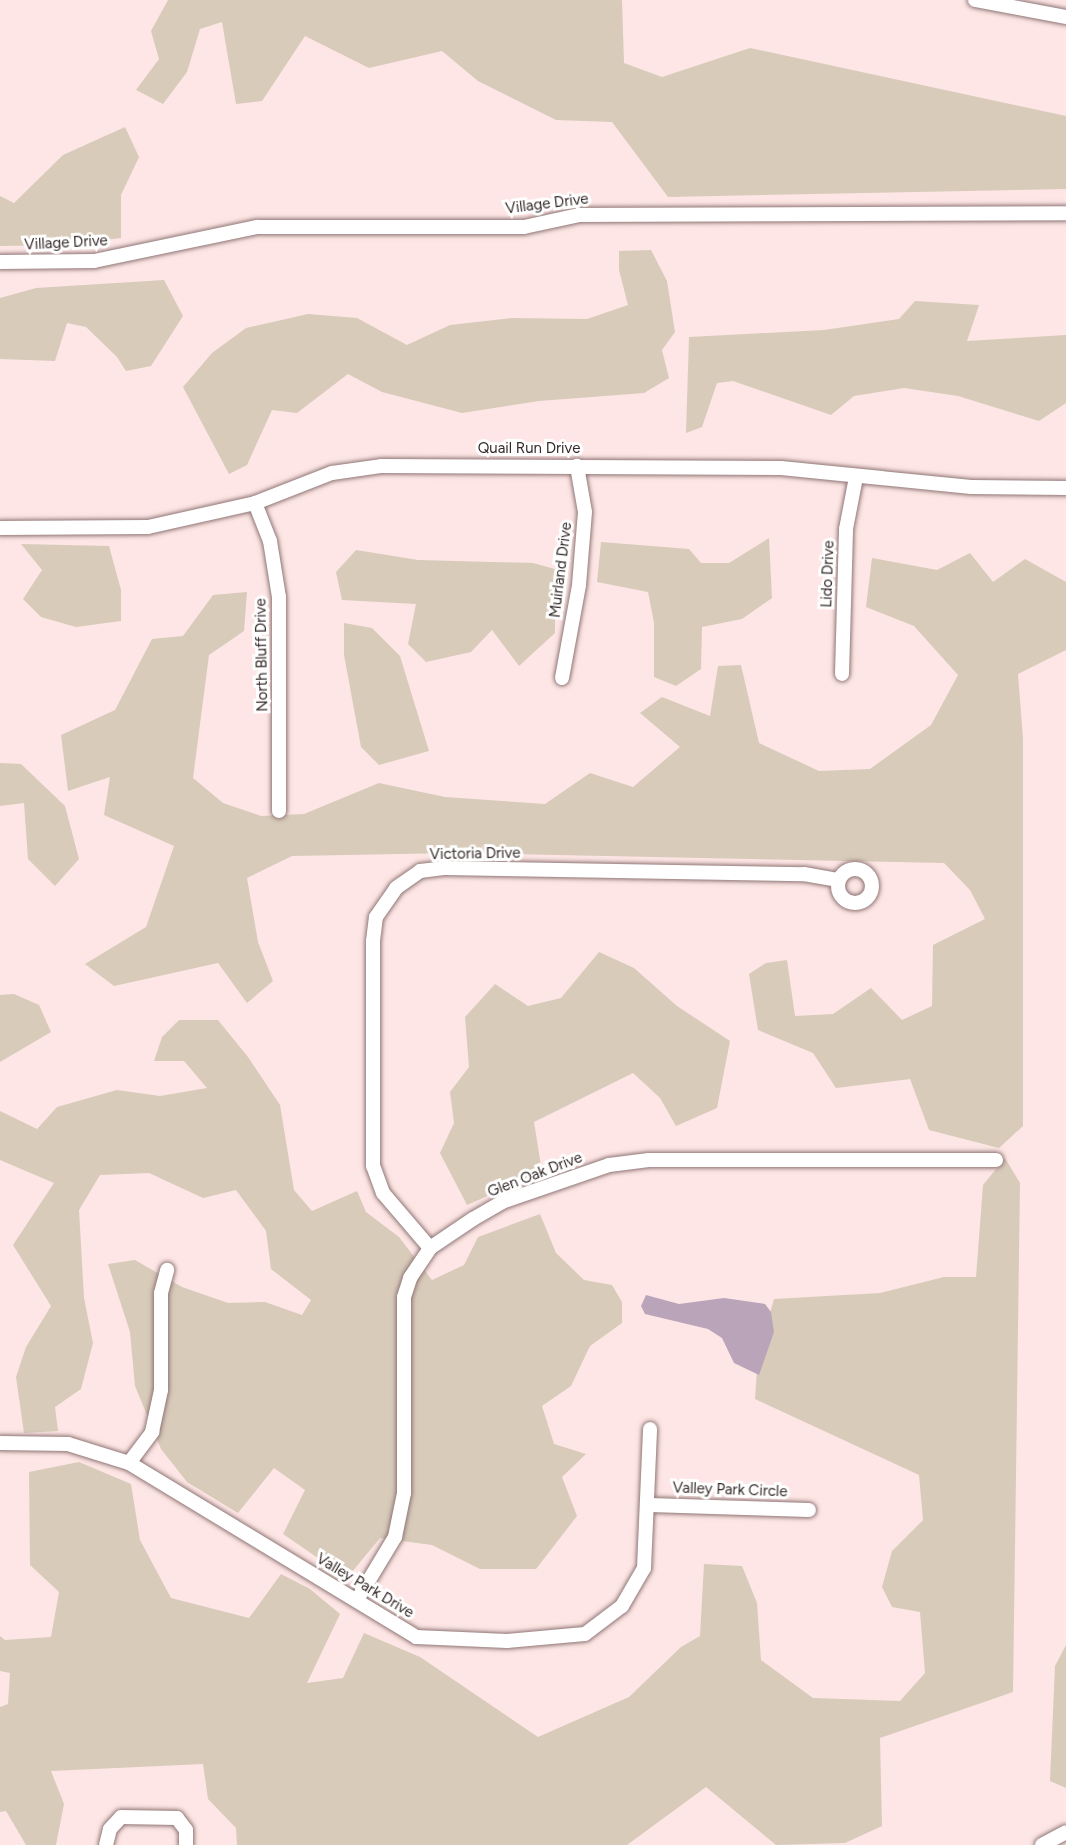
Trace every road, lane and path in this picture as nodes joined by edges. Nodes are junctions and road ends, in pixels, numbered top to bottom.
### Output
1 (975, 0) edge
2 (1066, 17) edge
3 (1066, 213) edge
4 (0, 262) edge
5 (576, 466) junction
6 (856, 477) junction
7 (1066, 488) edge
8 (255, 503) junction
9 (0, 528) edge
10 (842, 674) dead end
11 (562, 678) dead end
12 (279, 811) dead end
13 (838, 880) dead end
14 (996, 1160) dead end
15 (430, 1248) junction
16 (167, 1270) dead end
17 (650, 1429) dead end
18 (0, 1443) edge
19 (129, 1463) junction
20 (649, 1505) junction
21 (809, 1510) dead end
22 (357, 1600) junction
23 (1066, 1832) edge
24 (106, 1845) edge
25 (186, 1845) edge
26 (1042, 1845) edge

1 - 2 street
3 - 4 street, Village Drive
5 - 6 street, Quail Run Drive
5 - 8 street, Quail Run Drive
5 - 11 street, Muirland Drive
6 - 7 street, Quail Run Drive
6 - 10 street, Lido Drive
8 - 9 street, Quail Run Drive
8 - 12 street, North Bluff Drive
13 - 15 street, Victoria Drive
14 - 15 street, Glen Oak Drive
15 - 22 street, Glen Oak Drive
16 - 19 street
17 - 20 street, Valley Park Drive
18 - 19 street, Valley Park Drive
19 - 22 street, Valley Park Drive
20 - 21 street, Valley Park Circle
20 - 22 street, Valley Park Drive
23 - 26 street
24 - 25 street

